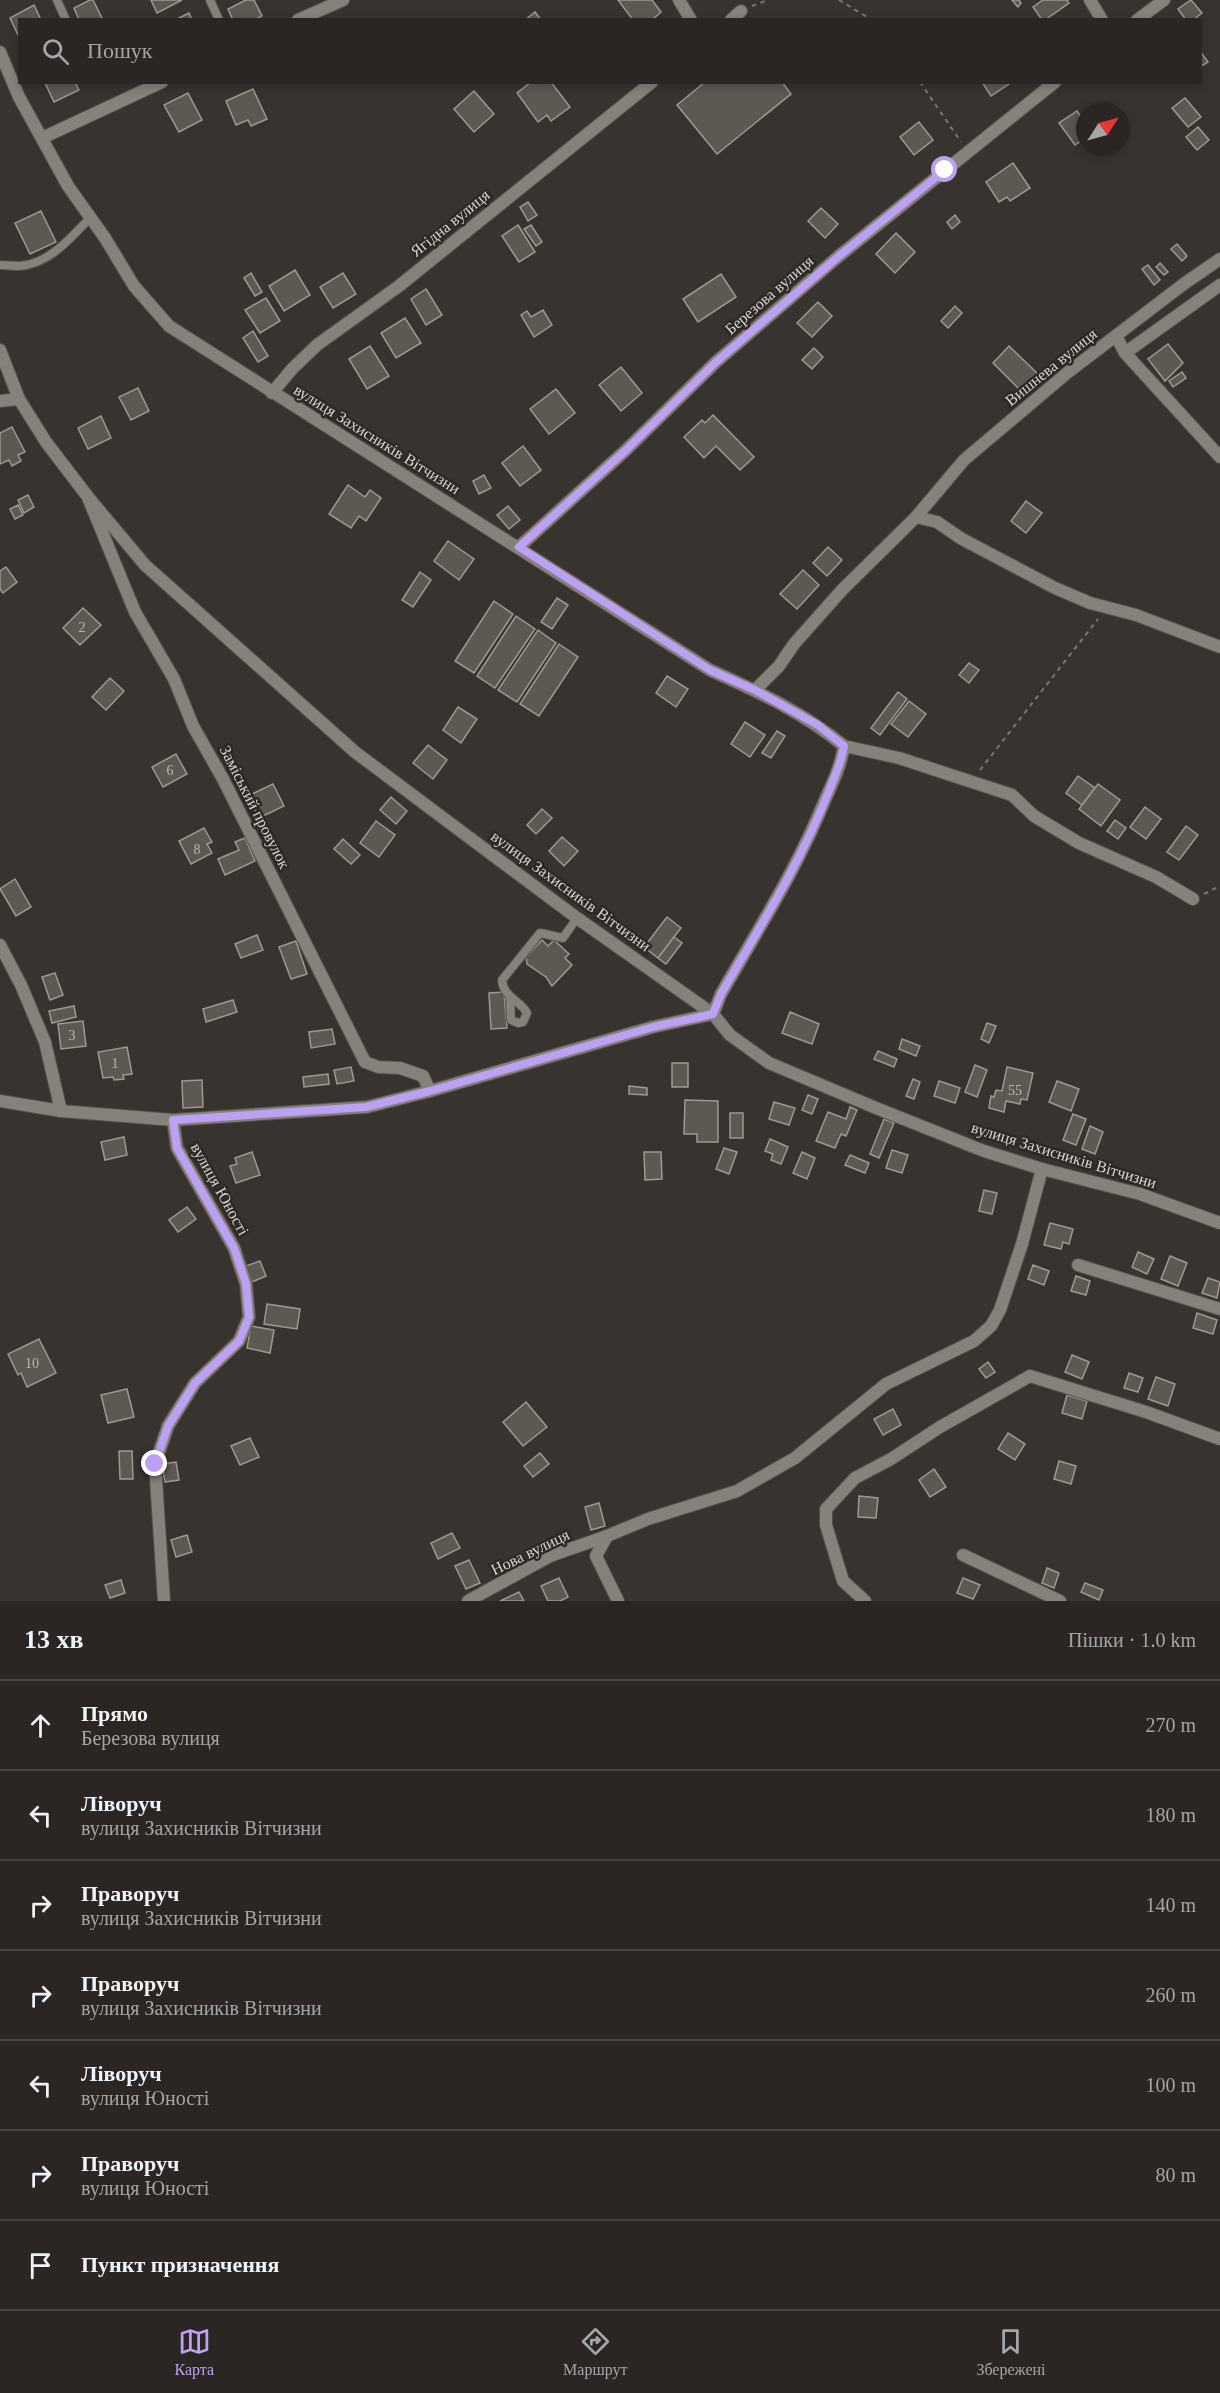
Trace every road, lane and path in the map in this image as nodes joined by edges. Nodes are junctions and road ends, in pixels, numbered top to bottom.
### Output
1 (57, 0) edge
2 (210, 0) edge
3 (343, 0) edge
4 (679, 0) edge
5 (768, 0) edge
6 (839, 0) edge
7 (1090, 0) edge
8 (1164, 0) edge
9 (741, 11) joint
10 (65, 18) edge
11 (218, 18) edge
12 (302, 18) edge
13 (690, 18) edge
14 (732, 18) edge
15 (869, 18) edge
16 (1101, 18) edge
17 (1140, 18) edge
18 (0, 52) edge
19 (158, 84) edge
20 (650, 84) edge
21 (921, 84) edge
22 (1052, 84) edge
23 (42, 138) junction
24 (968, 151) junction
25 (90, 218) junction
26 (1220, 259) edge
27 (0, 265) edge
28 (1220, 285) edge
29 (1116, 336) junction
30 (0, 350) edge
31 (1125, 353) junction
32 (272, 393) junction
33 (19, 399) junction
34 (0, 401) edge
35 (1220, 457) edge
36 (88, 497) junction
37 (916, 517) junction
38 (519, 547) junction
39 (1107, 607) junction
40 (1220, 647) edge
41 (755, 690) junction
42 (844, 746) junction
43 (972, 781) junction
44 (1220, 886) edge
45 (1194, 898) joint
46 (577, 918) junction
47 (0, 945) edge
48 (510, 998) dead end
49 (713, 1014) junction
50 (430, 1091) junction
51 (0, 1101) edge
52 (61, 1111) junction
53 (173, 1120) junction
54 (1042, 1169) junction
55 (1220, 1223) edge
56 (1078, 1265) dead end
57 (1220, 1309) edge
58 (1220, 1439) edge
59 (607, 1536) junction
60 (963, 1555) dead end
61 (164, 1601) edge
62 (468, 1601) edge
63 (618, 1601) edge
64 (865, 1601) edge
65 (1060, 1601) edge

1 - 10 lane
2 - 11 lane
3 - 12 street
4 - 13 street
5 - 9 path
6 - 15 path
7 - 16 street
8 - 17 street
9 - 14 street
18 - 23 street, вулиця Захисників Вітчизни
19 - 23 street
20 - 32 street, Ягідна вулиця
21 - 24 path
22 - 24 street, Березова вулиця
23 - 25 street, вулиця Захисників Вітчизни
24 - 38 street, Березова вулиця
25 - 27 lane
25 - 32 street, вулиця Захисників Вітчизни
26 - 29 street, Вишнева вулиця
28 - 31 street
29 - 31 street
29 - 37 street, Вишнева вулиця
30 - 33 street, вулиця Захисників Вітчизни
31 - 35 street
32 - 38 street, вулиця Захисників Вітчизни
33 - 34 street
33 - 36 street, вулиця Захисників Вітчизни
36 - 46 street, вулиця Захисників Вітчизни
36 - 50 street, Заміський провулок
37 - 39 street
37 - 41 street, Вишнева вулиця
38 - 41 street, вулиця Захисників Вітчизни
39 - 40 street
39 - 43 path
41 - 42 street, вулиця Захисників Вітчизни
42 - 43 street, вулиця Захисників Вітчизни
42 - 49 street
43 - 45 street, вулиця Захисників Вітчизни
44 - 45 path
46 - 48 lane
46 - 49 street, вулиця Захисників Вітчизни
47 - 52 street
49 - 50 street
49 - 54 street, вулиця Захисників Вітчизни
50 - 53 street
51 - 52 street
52 - 53 street
53 - 61 street, вулиця Юності
54 - 55 street, вулиця Захисників Вітчизни
54 - 59 street, Нова вулиця
56 - 57 street
58 - 64 street
59 - 62 street, Нова вулиця
59 - 63 street
60 - 65 street

